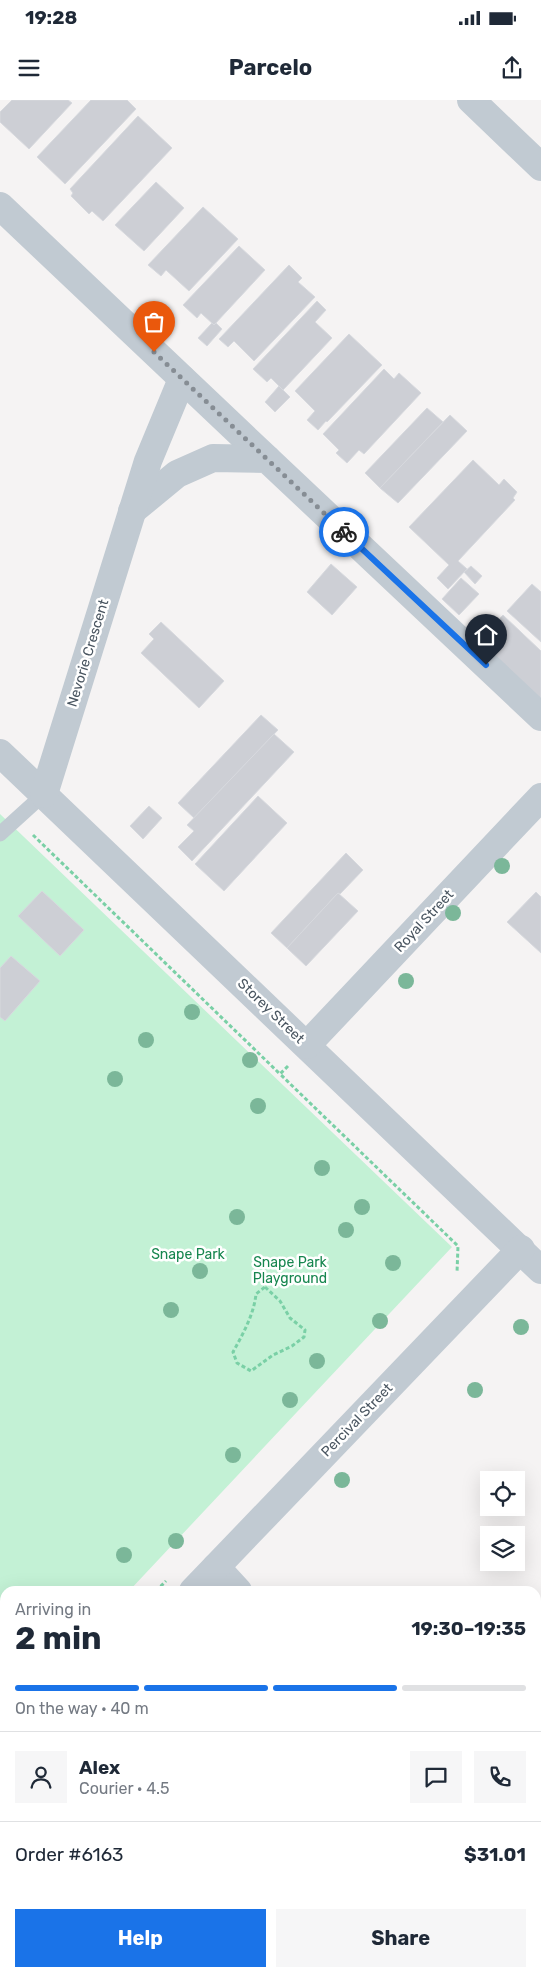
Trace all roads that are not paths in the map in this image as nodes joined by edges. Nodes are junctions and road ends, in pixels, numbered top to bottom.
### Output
1 (471, 100) edge
2 (541, 167) edge
3 (0, 206) edge
4 (182, 379) junction
5 (267, 459) junction
6 (132, 512) junction
7 (541, 717) edge
8 (0, 752) edge
9 (44, 794) junction
10 (541, 797) edge
11 (0, 834) edge
12 (306, 1045) junction
13 (520, 1249) junction
14 (541, 1270) edge
15 (216, 1567) junction
16 (198, 1586) edge
17 (233, 1586) edge

1 - 2 street
3 - 4 street
4 - 5 street
4 - 6 street, Nevorie Crescent
5 - 6 street
5 - 7 street
6 - 9 street, Nevorie Crescent
8 - 9 street, Storey Street
9 - 11 lane
9 - 12 street, Storey Street
10 - 12 street, Royal Street
12 - 13 street, Storey Street
13 - 14 street, Storey Street
13 - 15 street, Percival Street
15 - 16 street, Percival Street
15 - 17 street

